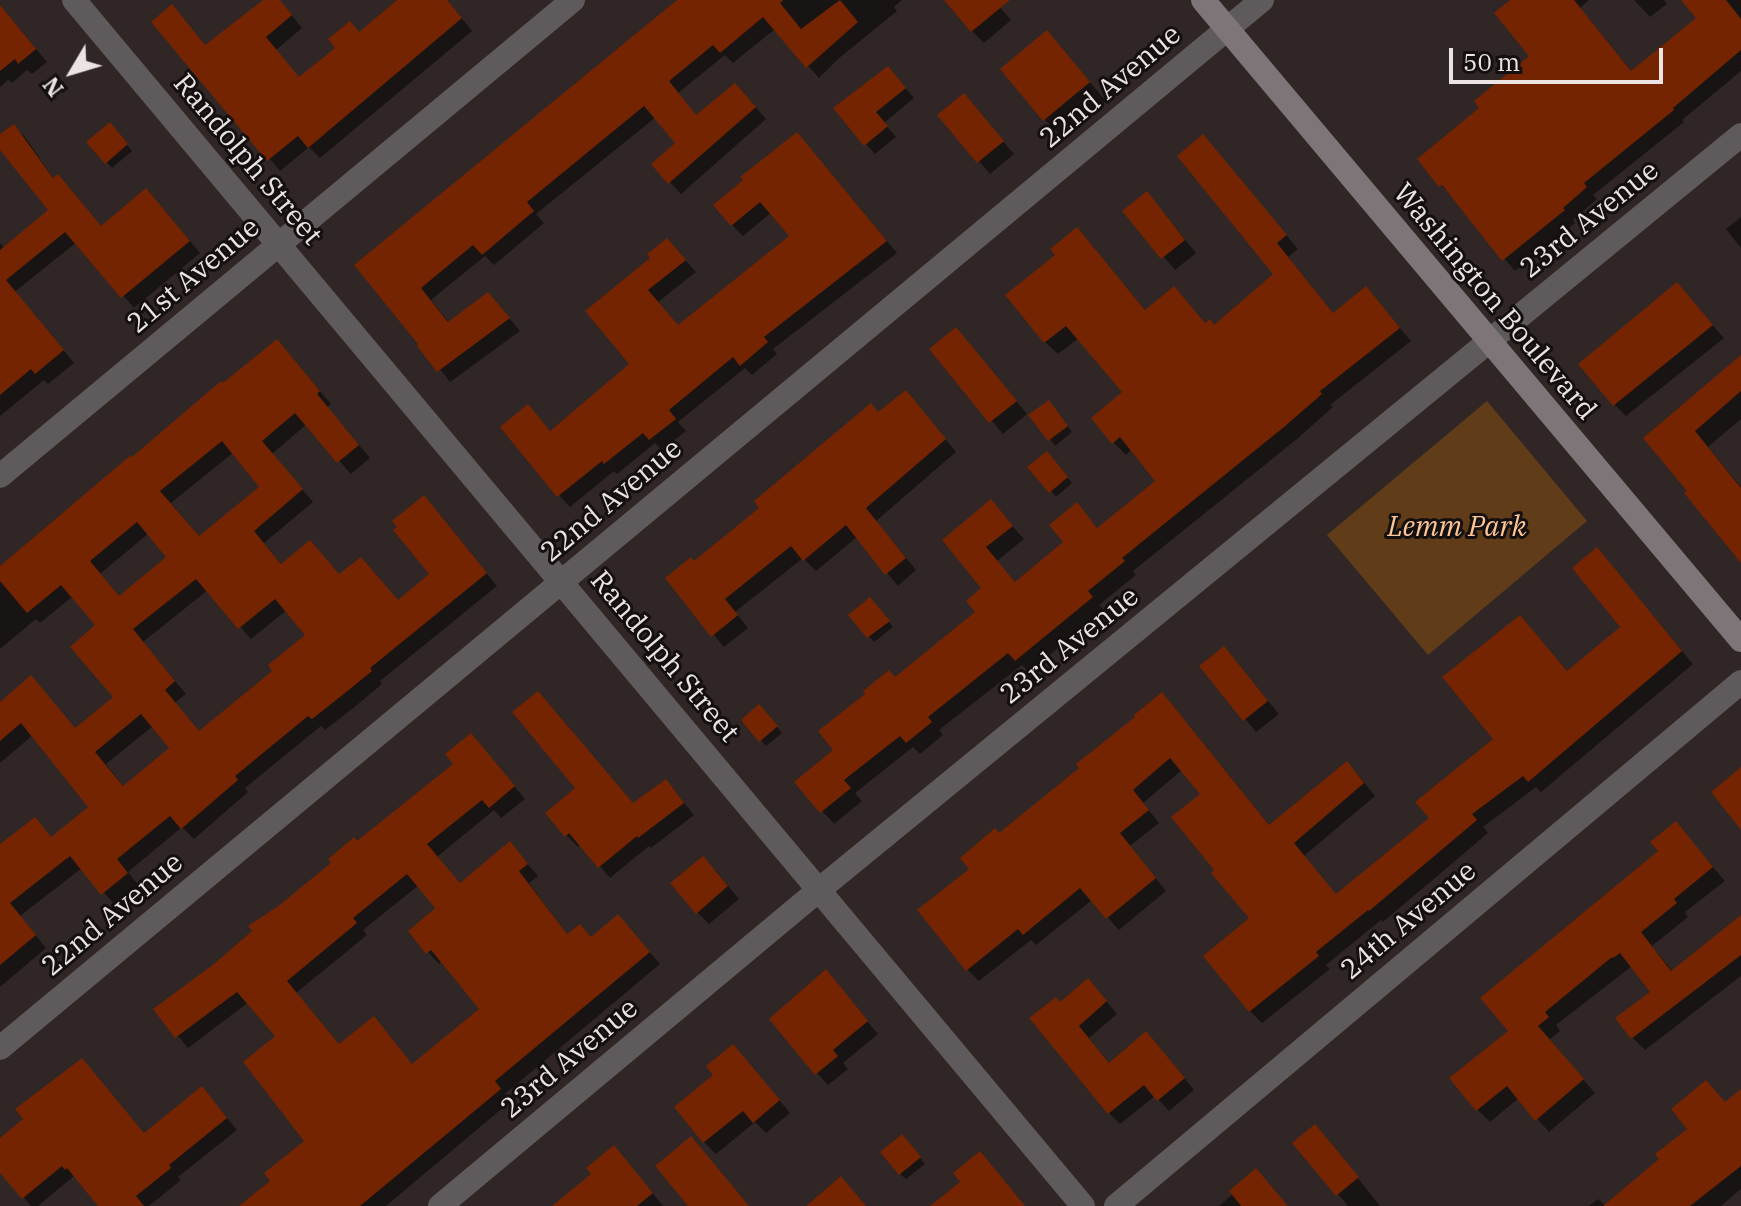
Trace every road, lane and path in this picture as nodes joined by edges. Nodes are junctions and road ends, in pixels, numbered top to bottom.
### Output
1 (74, 0) edge
2 (573, 0) edge
3 (1203, 0) edge
4 (1262, 0) edge
5 (1228, 29) junction
6 (1741, 135) edge
7 (279, 245) junction
8 (1488, 342) junction
9 (0, 476) edge
10 (562, 582) junction
11 (1741, 640) edge
12 (1741, 682) edge
13 (820, 889) junction
14 (0, 1048) edge
15 (440, 1206) edge
16 (1083, 1206) edge
17 (1116, 1206) edge

1 - 7 street, Randolph Street
2 - 7 street, 21st Avenue
3 - 5 street, Washington Boulevard
4 - 5 street, 22nd Avenue
5 - 8 street, Washington Boulevard
5 - 10 street, 22nd Avenue
6 - 8 street, 23rd Avenue
7 - 9 street, 21st Avenue
7 - 10 street, Randolph Street
8 - 11 street, Washington Boulevard
8 - 13 street, 23rd Avenue
10 - 13 street, Randolph Street
10 - 14 street, 22nd Avenue
12 - 17 street, 24th Avenue
13 - 15 street, 23rd Avenue
13 - 16 street, Randolph Street

